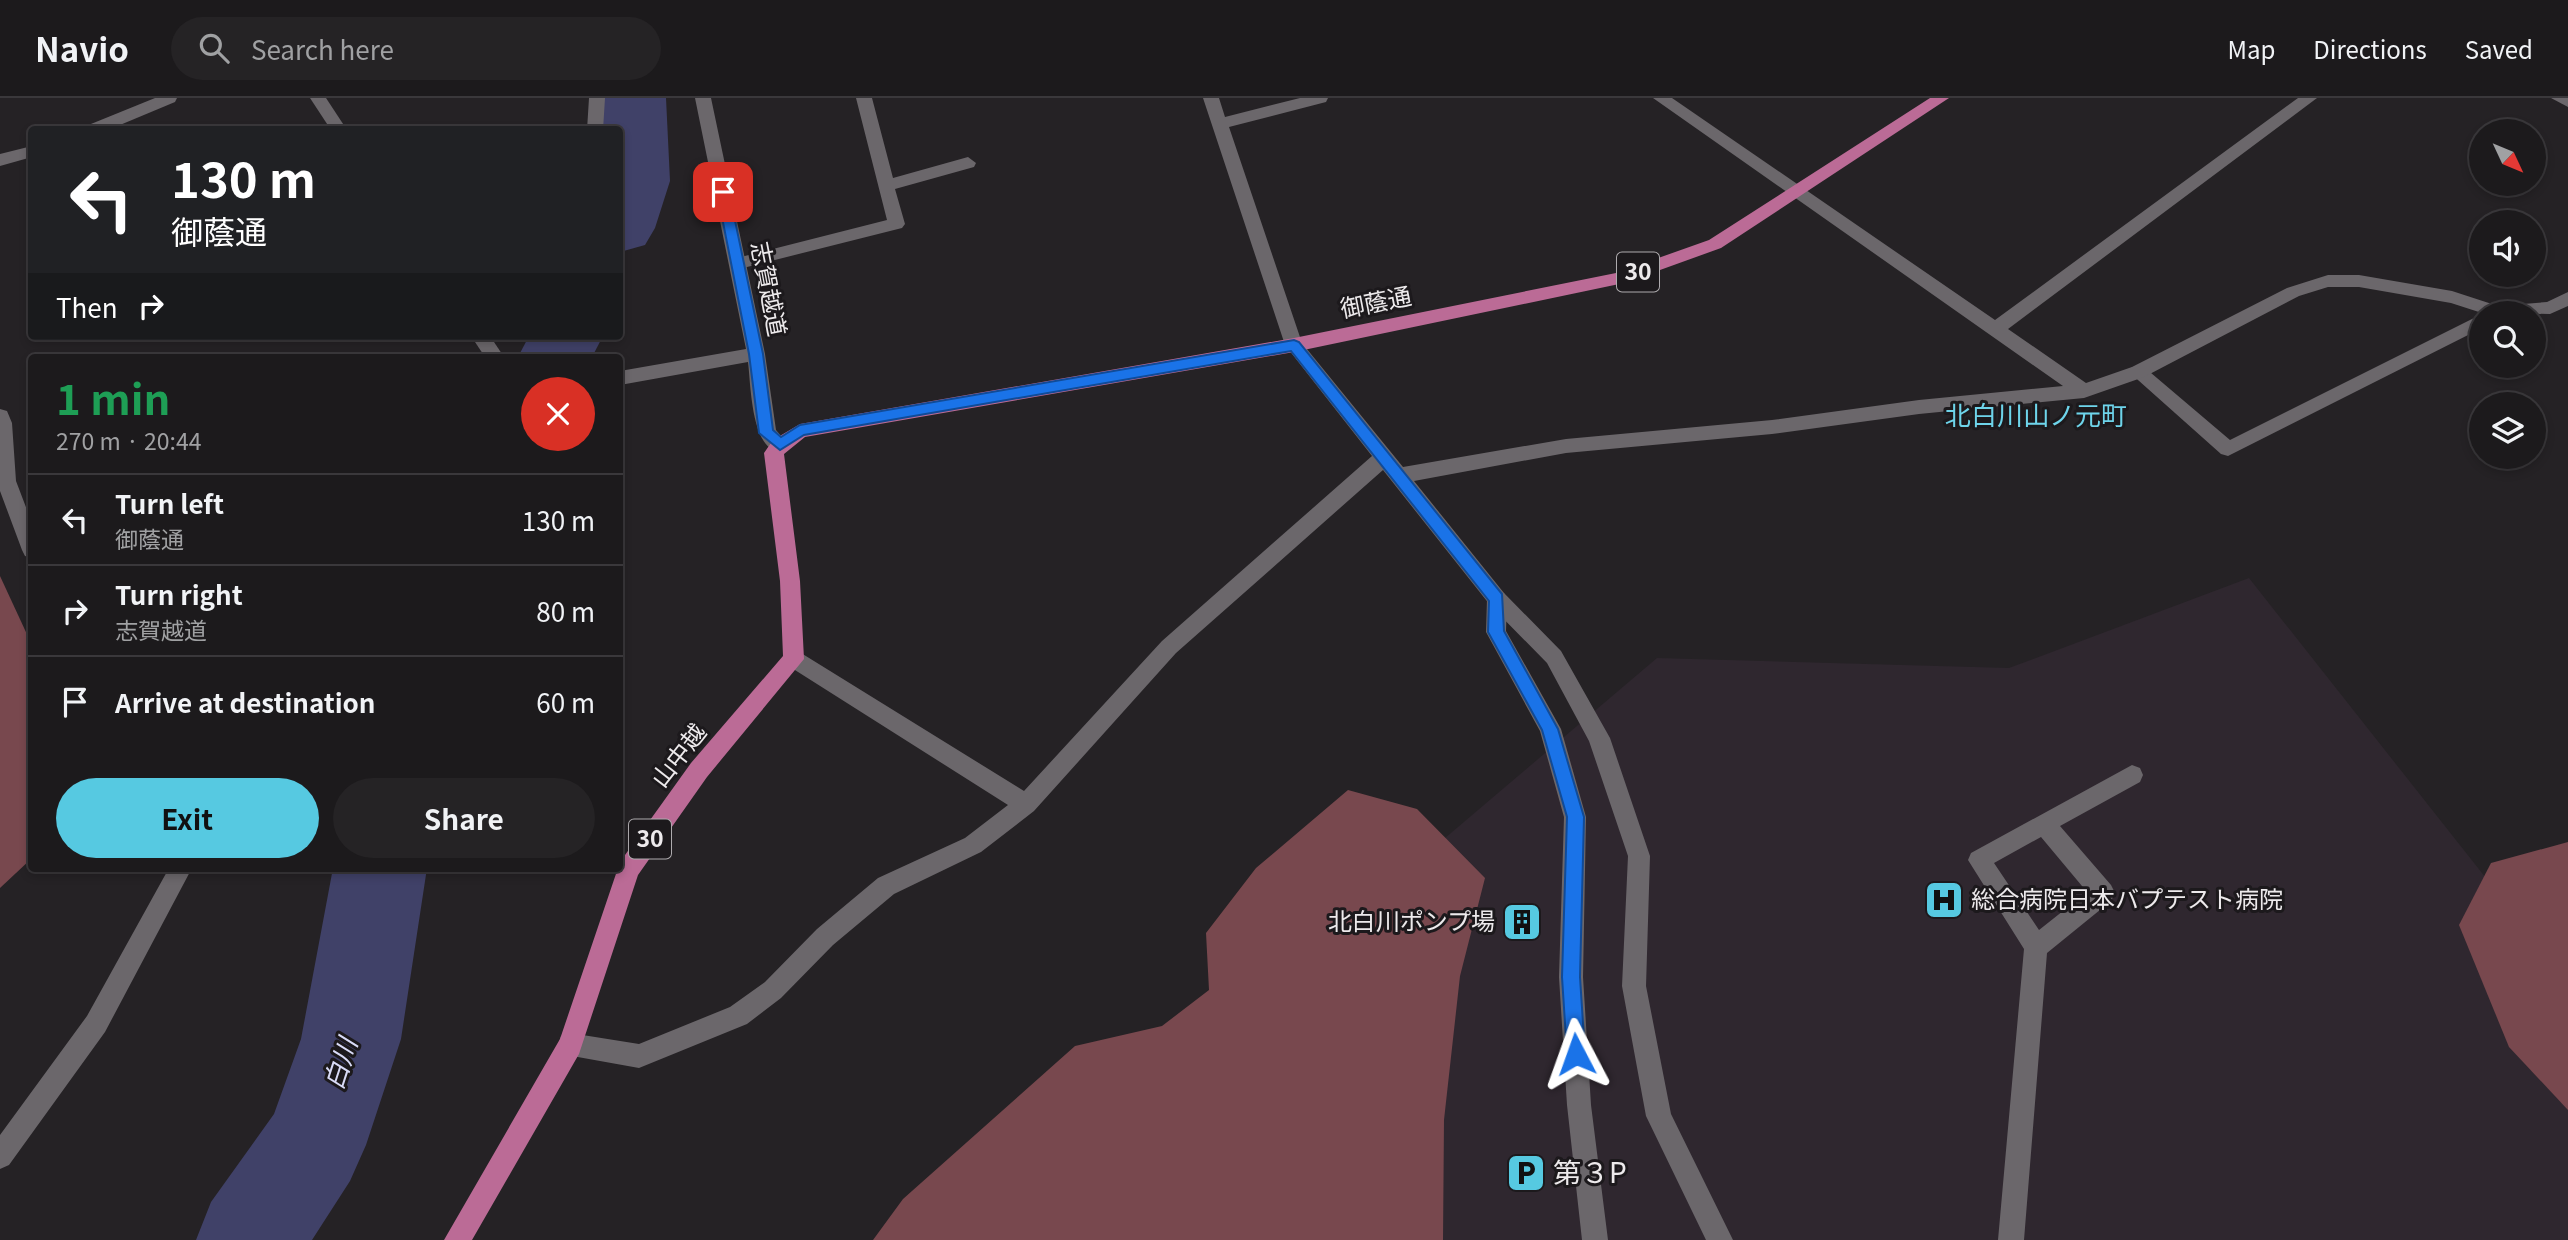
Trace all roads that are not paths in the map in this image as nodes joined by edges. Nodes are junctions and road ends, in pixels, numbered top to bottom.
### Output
1 (169, 98) edge
2 (318, 98) edge
3 (597, 98) edge
4 (702, 98) edge
5 (864, 98) edge
6 (1211, 98) edge
7 (1320, 98) edge
8 (1661, 98) edge
9 (1941, 98) edge
10 (2309, 98) edge
11 (2559, 98) edge
12 (2568, 102) edge
13 (1219, 124) junction
14 (102, 126) edge
15 (336, 126) edge
16 (596, 126) edge
17 (28, 152) edge
18 (0, 160) edge
19 (968, 163) dead end
20 (886, 186) junction
21 (1796, 192) junction
22 (739, 263) junction
23 (2568, 298) edge
24 (2469, 304) edge
25 (2546, 308) edge
26 (2469, 326) edge
27 (1995, 330) junction
28 (1294, 345) junction
29 (756, 354) junction
30 (2138, 372) junction
31 (623, 376) edge
32 (2084, 391) junction
33 (0, 416) edge
34 (780, 444) junction
35 (1390, 467) junction
36 (28, 539) edge
37 (1497, 599) junction
38 (794, 659) junction
39 (2132, 775) dead end
40 (1026, 804) junction
41 (2044, 824) junction
42 (179, 872) edge
43 (2036, 947) junction
44 (570, 1045) junction
45 (0, 1156) edge
46 (457, 1240) edge
47 (1595, 1240) edge
48 (1720, 1240) edge
49 (2011, 1240) edge

1 - 14 street
2 - 15 street
3 - 16 street
4 - 22 street, 志賀越道
5 - 20 street
6 - 13 street
7 - 13 street
8 - 21 street
9 - 21 main road, 御蔭通 / 30
10 - 27 street
11 - 12 street
13 - 28 street
17 - 18 street
19 - 20 street
20 - 22 street
21 - 27 street
21 - 28 main road, 御蔭通 / 30
22 - 29 street, 志賀越道
23 - 25 street
24 - 30 street
26 - 30 street
27 - 32 street
28 - 34 main road, 御蔭通 / 30
28 - 35 street
29 - 31 street
29 - 34 street, 志賀越道
30 - 32 street
32 - 35 street
33 - 36 street
34 - 38 main road
35 - 37 street
35 - 40 street
37 - 47 street
37 - 48 street
38 - 40 street
38 - 44 main road, 山中越 / 30
39 - 41 street
40 - 44 street
41 - 43 street
41 - 43 street
42 - 45 street
43 - 49 street
44 - 46 main road, 山中越 / 30

